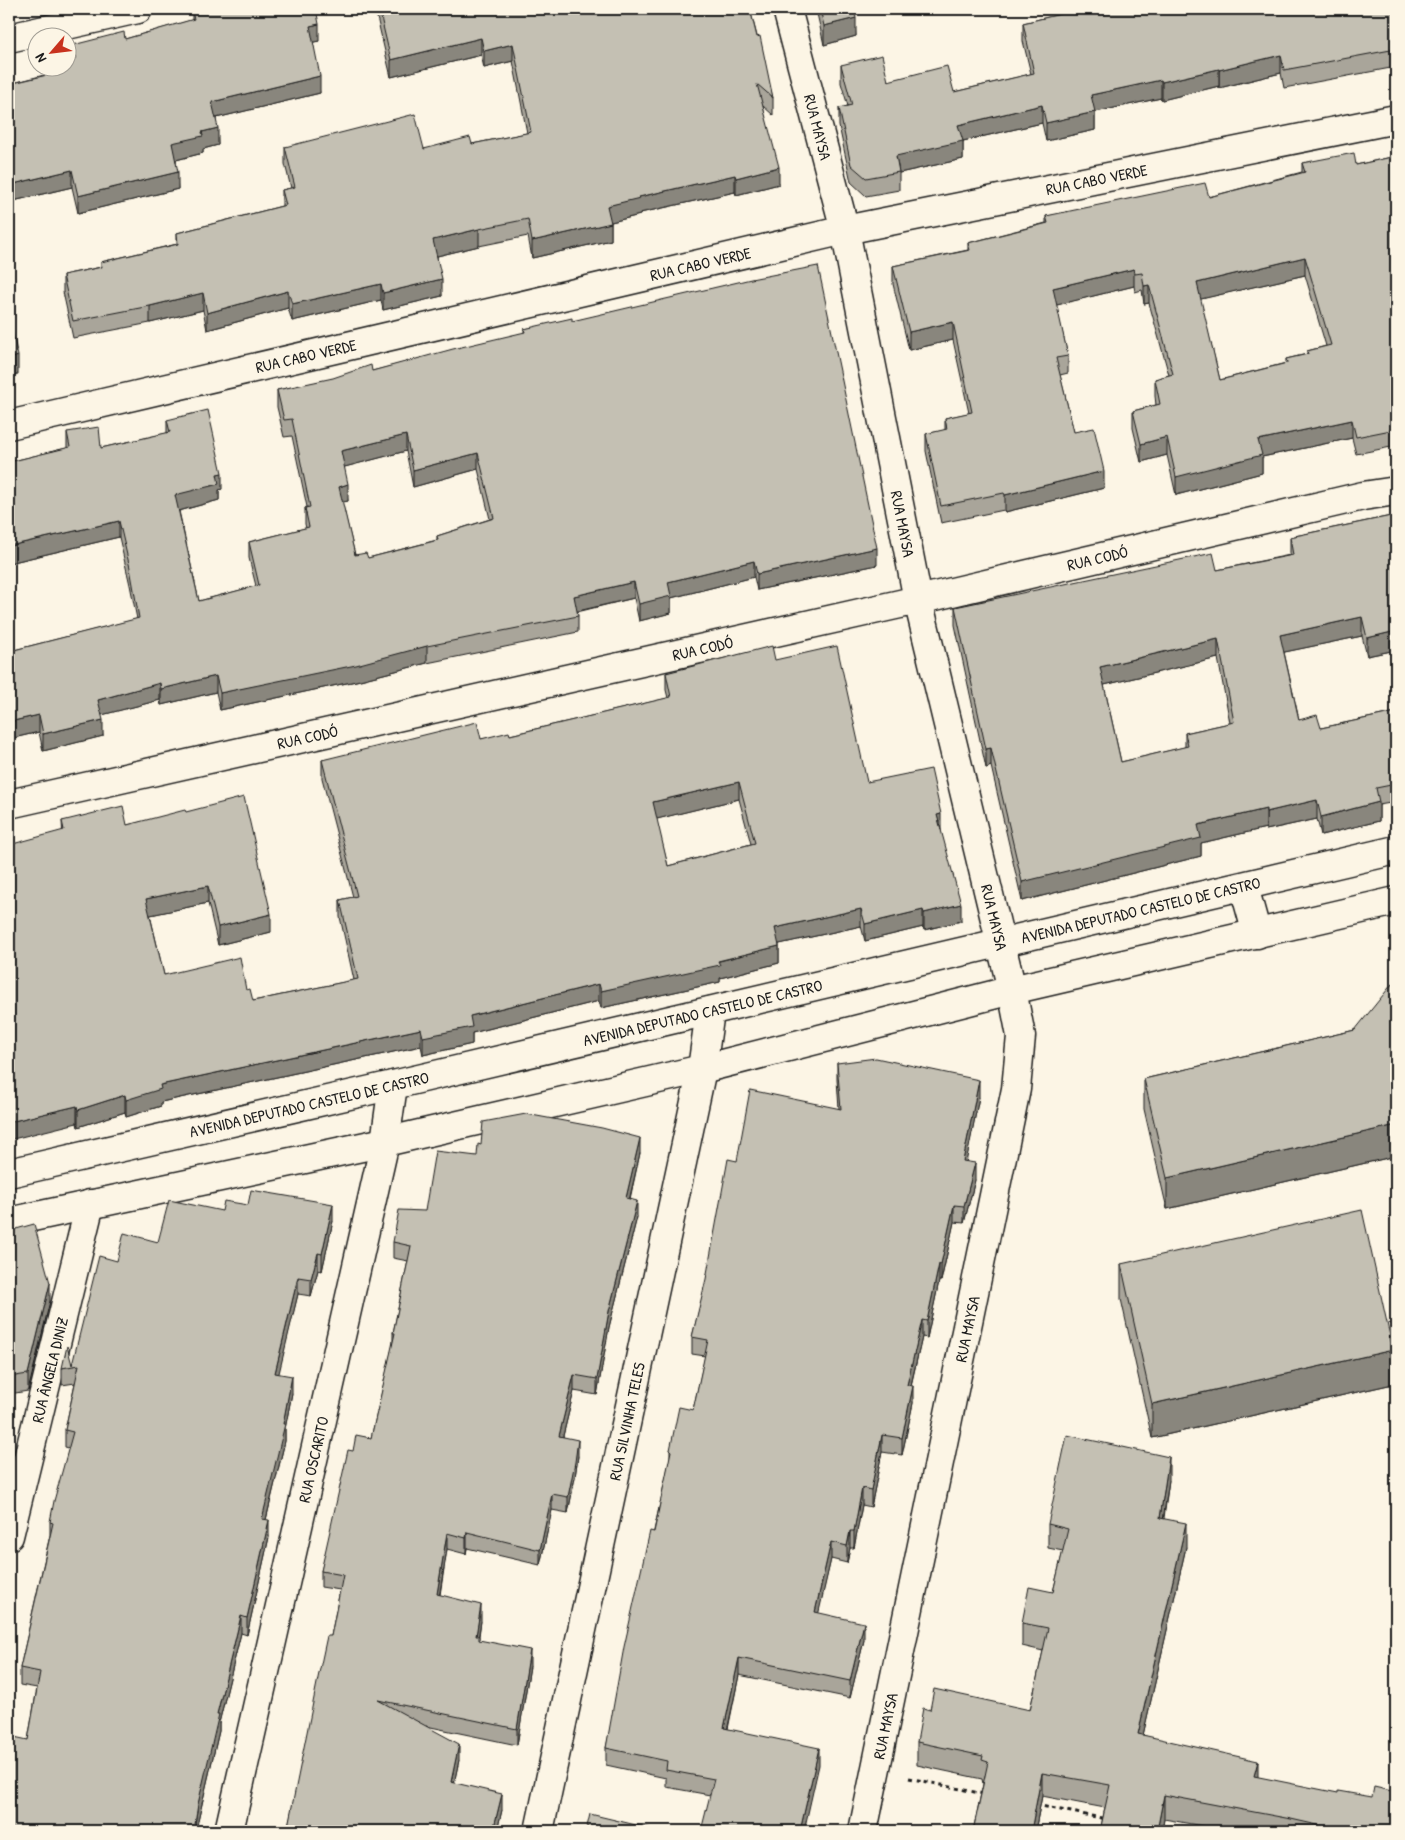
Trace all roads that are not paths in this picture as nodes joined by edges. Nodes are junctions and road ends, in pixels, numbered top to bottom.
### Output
1 (138, 9) edge
2 (787, 9) edge
3 (9, 38) edge
4 (1396, 119) edge
5 (845, 230) junction
6 (9, 425) edge
7 (1396, 491) edge
8 (918, 600) junction
9 (9, 804) edge
10 (1396, 850) edge
11 (1244, 887) junction
12 (1396, 901) edge
13 (1257, 934) junction
14 (1002, 943) junction
15 (1012, 990) junction
16 (710, 1011) junction
17 (702, 1069) junction
18 (393, 1085) junction
19 (385, 1142) junction
20 (9, 1173) edge
21 (90, 1204) junction
22 (9, 1222) edge
23 (9, 1536) edge
24 (229, 1831) edge
25 (539, 1831) edge
26 (864, 1831) edge

1 - 3 street
2 - 5 street, RUA MAYSA
4 - 5 street, RUA CABO VERDE
5 - 6 street, RUA CABO VERDE
5 - 8 street, RUA MAYSA
7 - 8 street, RUA CODÓ
8 - 9 street, RUA CODÓ
8 - 14 street, RUA MAYSA
10 - 11 street, AVENIDA DEPUTADO CASTELO DE CASTRO
11 - 13 street
11 - 14 street, AVENIDA DEPUTADO CASTELO DE CASTRO
12 - 13 street
13 - 15 street
14 - 15 street, RUA MAYSA
14 - 16 street, AVENIDA DEPUTADO CASTELO DE CASTRO
15 - 17 street
15 - 26 street, RUA MAYSA
16 - 17 street, RUA SILVINHA TELES
16 - 18 street, AVENIDA DEPUTADO CASTELO DE CASTRO
17 - 19 street
17 - 25 street, RUA SILVINHA TELES
18 - 19 street, RUA OSCARITO
18 - 20 street, AVENIDA DEPUTADO CASTELO DE CASTRO
19 - 21 street
19 - 24 street, RUA OSCARITO
21 - 22 street
21 - 23 street, RUA ÂNGELA DINIZ

